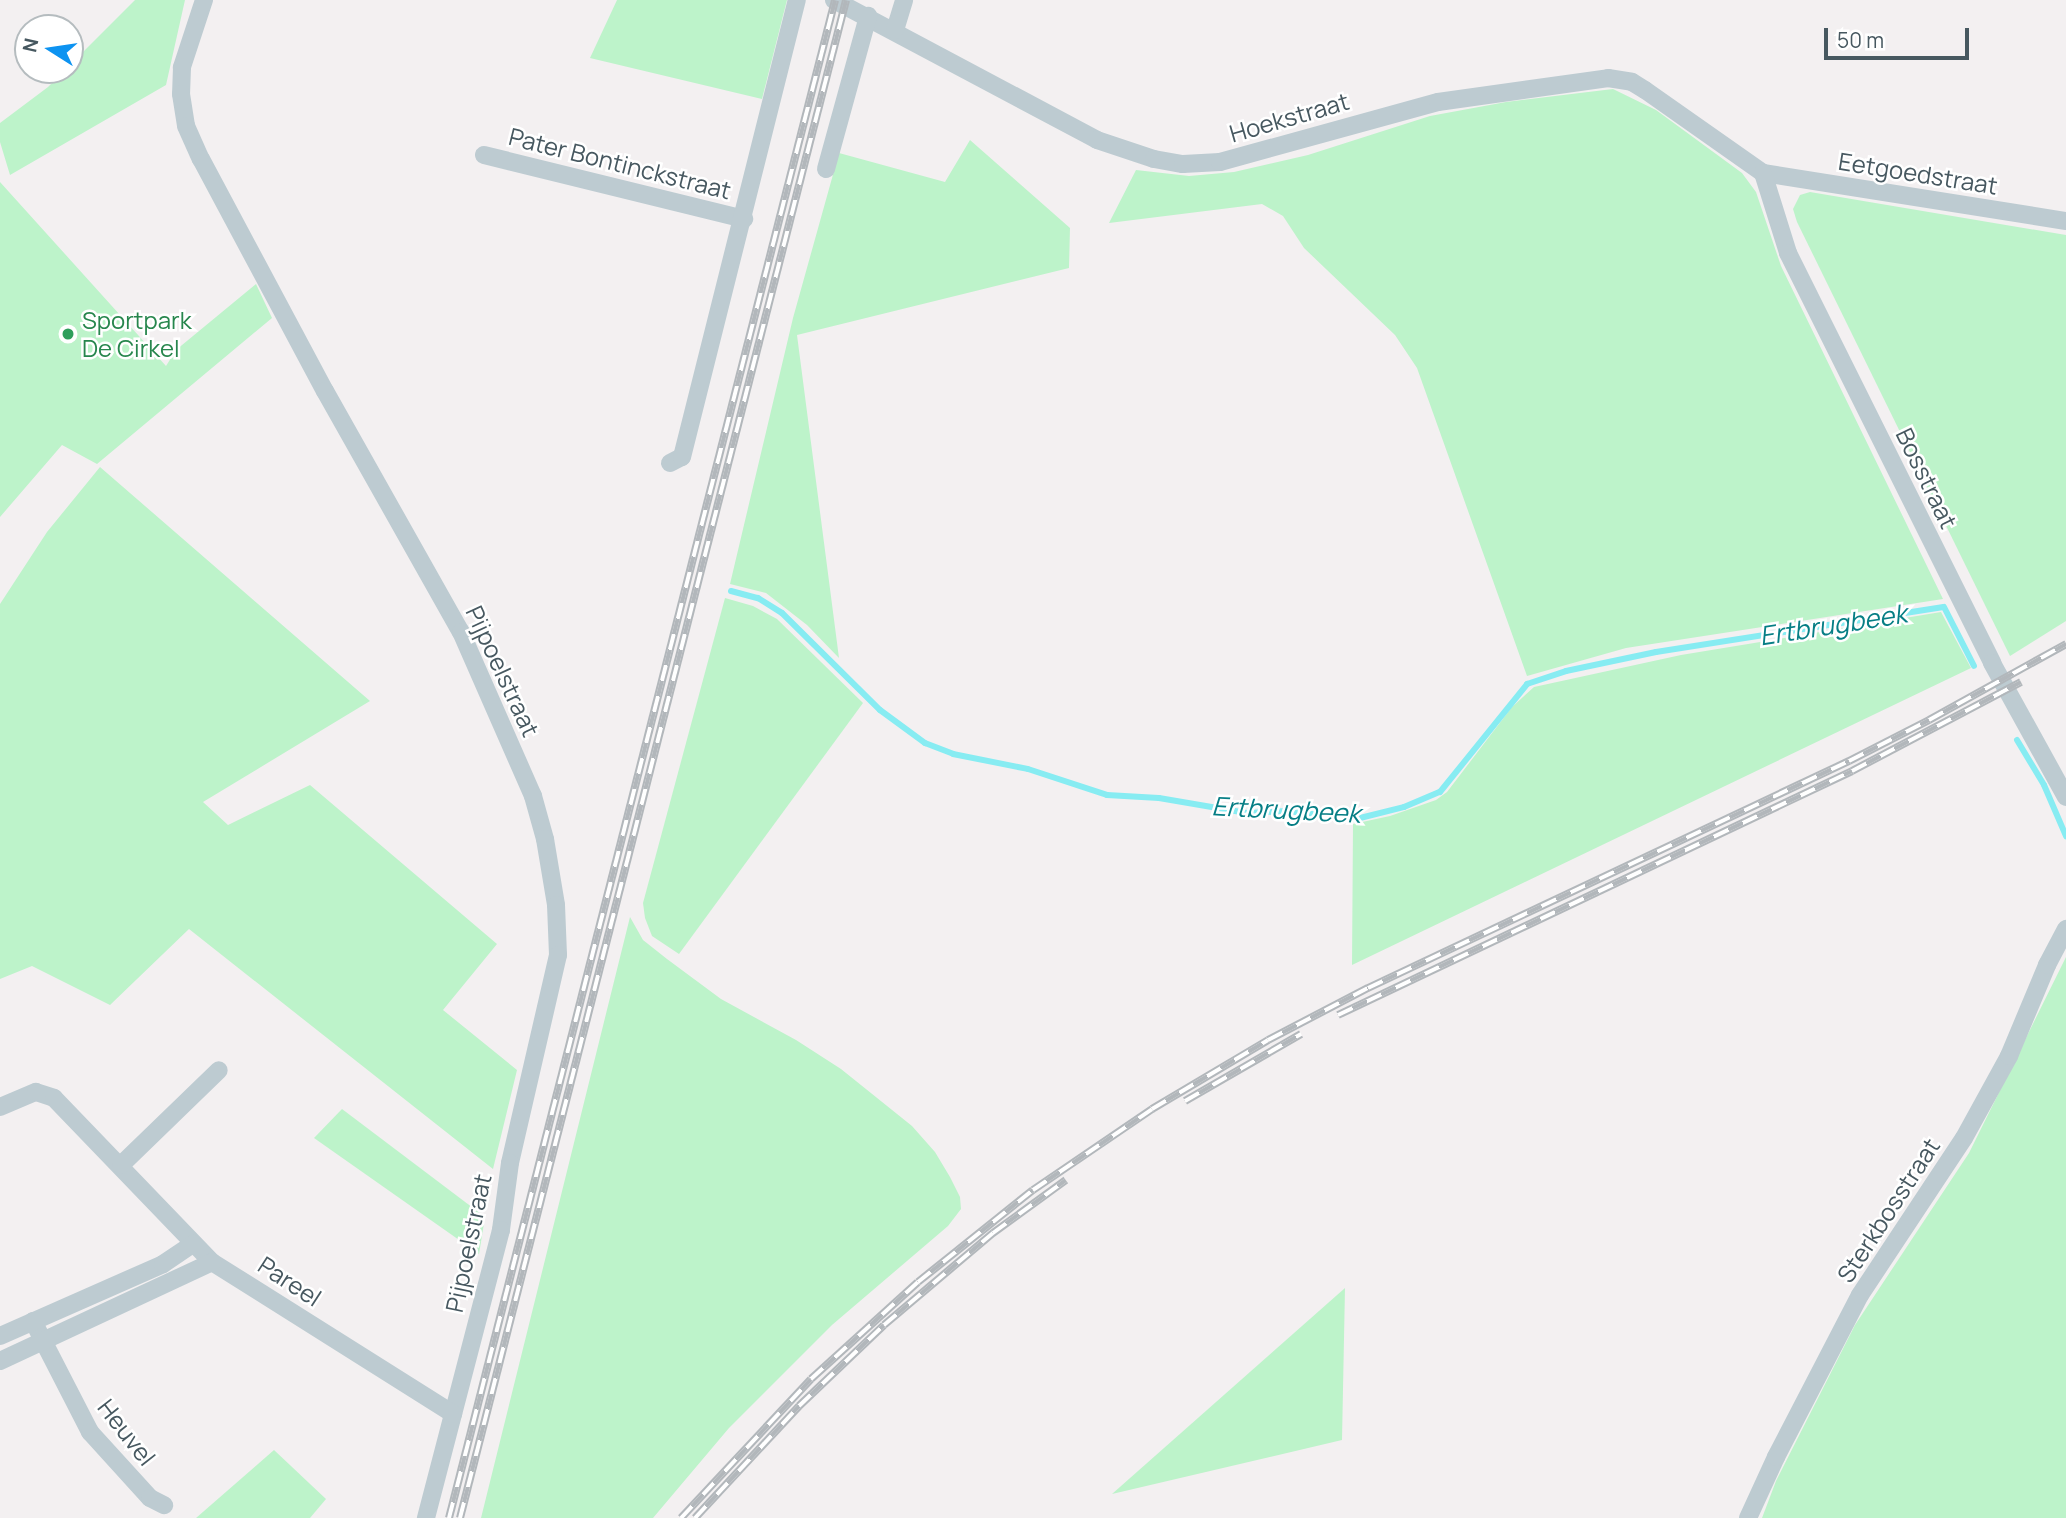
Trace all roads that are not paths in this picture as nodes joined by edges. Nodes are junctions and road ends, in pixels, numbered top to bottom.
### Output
1 (204, 0) edge
2 (797, 0) edge
3 (834, 0) edge
4 (904, 0) edge
5 (868, 16) junction
6 (895, 30) junction
7 (484, 155) dead end
8 (825, 169) dead end
9 (1763, 173) junction
10 (744, 219) junction
11 (2066, 221) edge
12 (670, 463) dead end
13 (2066, 797) edge
14 (2066, 929) edge
15 (219, 1070) dead end
16 (0, 1107) edge
17 (121, 1165) junction
18 (193, 1244) junction
19 (212, 1262) junction
20 (33, 1321) junction
21 (0, 1336) edge
22 (43, 1342) junction
23 (0, 1361) edge
24 (453, 1415) junction
25 (164, 1504) dead end
26 (426, 1518) edge
27 (1748, 1518) edge

1 - 24 street, Pijpoelstraat
2 - 10 street, Pater Bontinckstraat
3 - 5 street, Hoekstraat
4 - 6 street
5 - 6 street, Hoekstraat
5 - 8 street
6 - 9 street, Hoekstraat
7 - 10 street, Pater Bontinckstraat
9 - 11 street, Eetgoedstraat
9 - 13 street, Bosstraat
10 - 12 street, Pater Bontinckstraat
14 - 27 street, Sterkbosstraat
15 - 17 street
16 - 17 street, Pareel
17 - 18 street, Pareel
18 - 19 street, Pareel
18 - 20 street
19 - 22 street
19 - 24 street, Pareel
20 - 21 street
20 - 22 street, Heuvel
22 - 23 street
22 - 25 street, Heuvel
24 - 26 street, Pijpoelstraat

